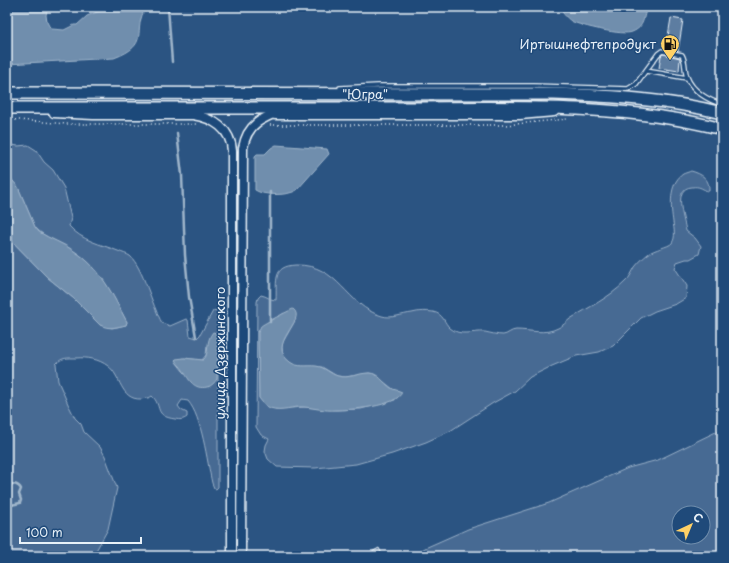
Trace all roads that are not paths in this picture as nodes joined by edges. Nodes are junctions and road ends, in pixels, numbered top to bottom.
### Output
1 (646, 71) junction
2 (687, 78) junction
3 (7, 93) edge
4 (275, 94) junction
5 (722, 104) edge
6 (186, 108) junction
7 (288, 108) junction
8 (7, 109) edge
9 (578, 110) junction
10 (722, 112) edge
11 (268, 116) junction
12 (209, 118) junction
13 (722, 129) edge
14 (232, 556) edge
15 (241, 556) edge

1 - 2 lane
1 - 2 lane
1 - 4 lane
2 - 5 lane
3 - 4 highway, "Югра"
4 - 10 highway, "Югра"
6 - 7 highway, "Югра"
6 - 8 highway, "Югра"
6 - 12 street
7 - 9 highway, "Югра"
7 - 11 street, улица Дзержинского
8 - 12 street
9 - 11 street
9 - 13 highway, "Югра"
11 - 15 street, улица Дзержинского
12 - 14 street, улица Дзержинского

